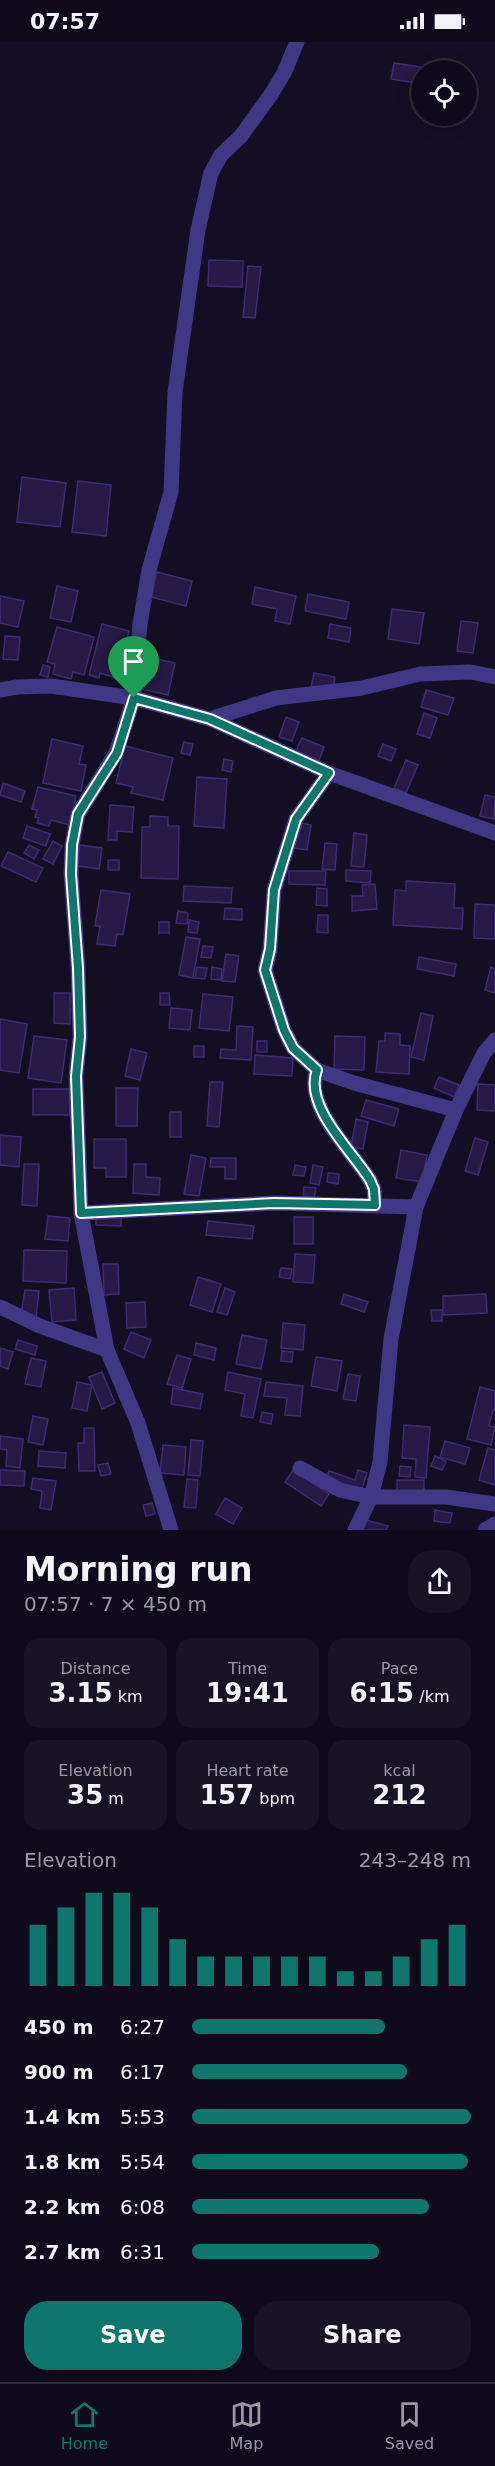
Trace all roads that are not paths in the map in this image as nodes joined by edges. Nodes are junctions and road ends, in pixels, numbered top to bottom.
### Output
1 (297, 42) edge
2 (495, 676) edge
3 (0, 690) edge
4 (134, 698) junction
5 (210, 719) junction
6 (329, 773) junction
7 (495, 833) edge
8 (495, 1040) edge
9 (317, 1070) junction
10 (456, 1110) junction
11 (375, 1205) junction
12 (416, 1207) junction
13 (81, 1213) junction
14 (0, 1307) edge
15 (107, 1350) junction
16 (300, 1468) dead end
17 (371, 1497) junction
18 (495, 1504) edge
19 (495, 1524) edge
20 (171, 1530) edge
21 (355, 1530) edge
22 (485, 1530) edge

1 - 4 street
2 - 5 street
3 - 4 street
4 - 5 street
4 - 13 street
5 - 6 street
6 - 7 street
6 - 9 street
8 - 10 street
9 - 10 street
9 - 11 street
10 - 12 street
11 - 12 street
11 - 13 street
12 - 17 street
13 - 15 street
14 - 15 street
15 - 20 street
16 - 17 street
17 - 18 street
17 - 21 street
19 - 22 street

